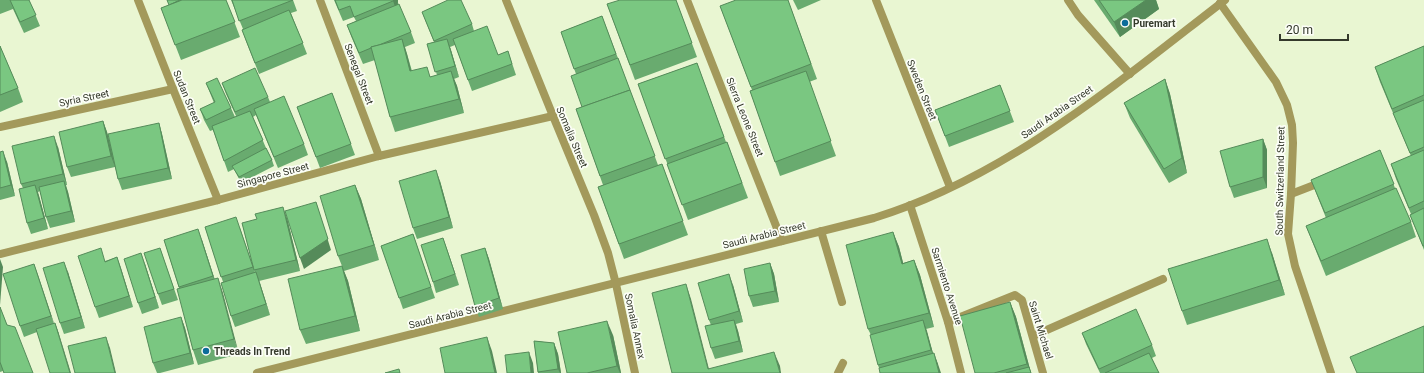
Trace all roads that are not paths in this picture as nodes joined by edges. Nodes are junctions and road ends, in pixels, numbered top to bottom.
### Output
1 (138, 0) edge
2 (320, 0) edge
3 (506, 0) edge
4 (688, 0) edge
5 (876, 0) edge
6 (1068, 0) edge
7 (1222, 2) edge
8 (1130, 74) junction
9 (172, 89) junction
10 (552, 116) junction
11 (0, 127) edge
12 (379, 156) junction
13 (1333, 177) edge
14 (950, 187) junction
15 (1291, 194) junction
16 (218, 200) junction
17 (910, 206) junction
18 (821, 231) junction
19 (782, 241) junction
20 (0, 254) edge
21 (1163, 279) dead end
22 (616, 284) junction
23 (842, 302) dead end
24 (948, 322) junction
25 (1033, 336) junction
26 (843, 363) dead end
27 (257, 373) edge
28 (635, 373) edge
29 (838, 373) edge
30 (961, 373) edge
31 (1043, 373) edge
32 (1331, 373) edge

1 - 9 street, Sudan Street
2 - 12 street, Senegal Street
3 - 10 street, Somalia Street
4 - 19 street, Sierra Leone Street
5 - 14 street, Sweden Street
6 - 8 street
7 - 8 street, Saudi Arabia Street
7 - 15 street, South Switzerland Street
8 - 14 street, Saudi Arabia Street
9 - 11 street, Syria Street
9 - 16 street, Sudan Street
10 - 12 street, Singapore Street
10 - 22 street, Somalia Street
12 - 16 street, Singapore Street
13 - 15 street
14 - 17 street, Saudi Arabia Street
15 - 32 street, South Switzerland Street
16 - 20 street, Singapore Street
17 - 18 street, Saudi Arabia Street
17 - 24 street, Sarmiento Avenue
18 - 19 street, Saudi Arabia Street
18 - 23 street
19 - 22 street, Saudi Arabia Street
21 - 25 street
22 - 27 street, Saudi Arabia Street
22 - 28 street, Somalia Annex
24 - 25 street, Saint Michael
24 - 30 street, Sarmiento Avenue
25 - 31 street, Saint Michael
26 - 29 street

